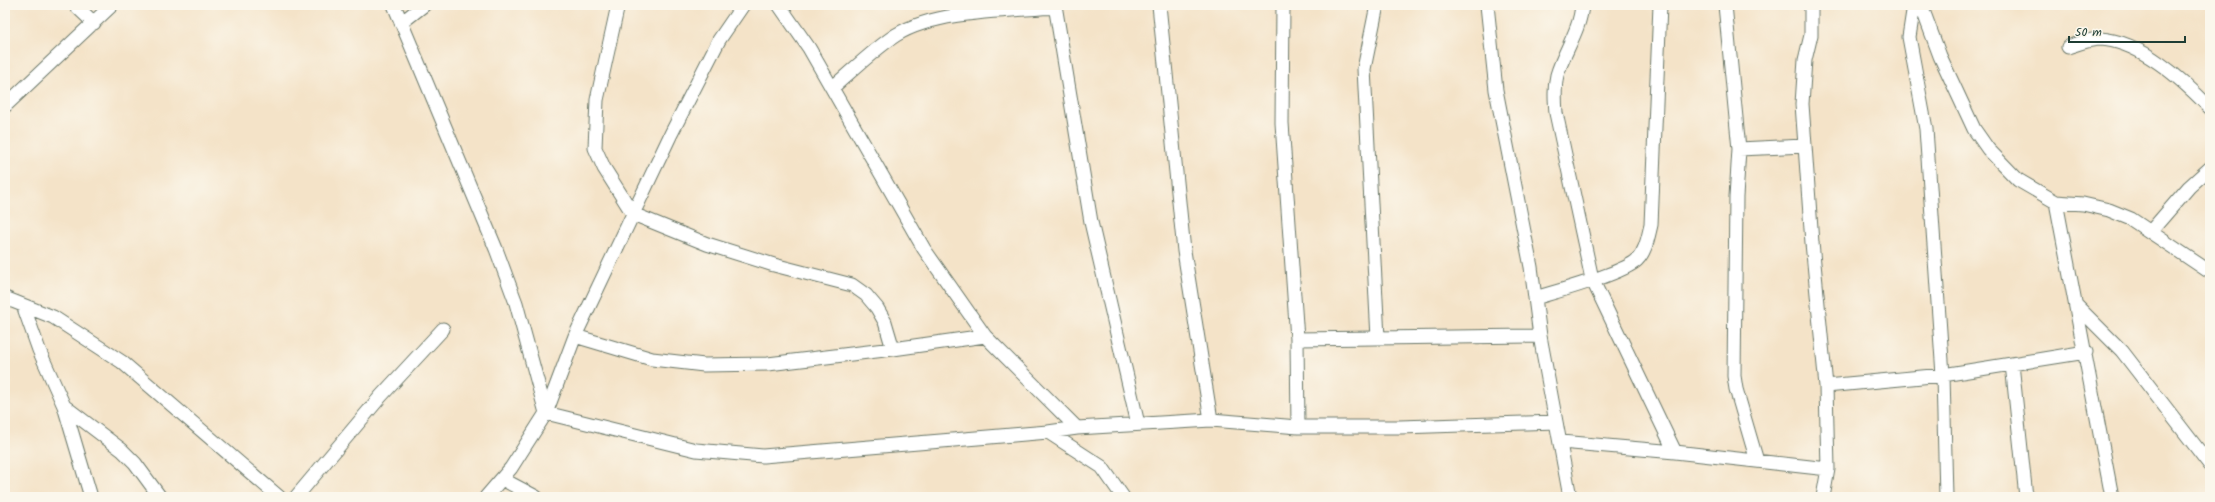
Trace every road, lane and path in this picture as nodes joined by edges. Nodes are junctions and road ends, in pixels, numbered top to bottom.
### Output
1 (75, 5) edge
2 (112, 5) edge
3 (394, 5) edge
4 (424, 5) edge
5 (618, 5) edge
6 (778, 5) edge
7 (1159, 5) edge
8 (1283, 5) edge
9 (1377, 5) edge
10 (1487, 5) edge
11 (1582, 5) edge
12 (1660, 5) edge
13 (1725, 5) edge
14 (1811, 5) edge
15 (1914, 5) edge
16 (1921, 5) edge
17 (1055, 6) edge
18 (740, 7) edge
19 (94, 23) junction
20 (402, 23) junction
21 (2068, 47) dead end
22 (832, 88) junction
23 (5, 106) edge
24 (2210, 108) edge
25 (1804, 146) junction
26 (1739, 149) junction
27 (2210, 168) edge
28 (2056, 202) junction
29 (633, 214) junction
30 (2150, 231) junction
31 (2210, 272) edge
32 (1592, 279) junction
33 (5, 298) edge
34 (1535, 298) junction
35 (24, 305) junction
36 (2077, 306) junction
37 (443, 329) dead end
38 (575, 336) junction
39 (985, 336) junction
40 (1540, 336) junction
41 (1378, 338) junction
42 (1297, 339) junction
43 (893, 349) junction
44 (2086, 352) junction
45 (2012, 364) junction
46 (1943, 375) junction
47 (1826, 386) junction
48 (64, 406) junction
49 (546, 413) junction
50 (1211, 420) junction
51 (1556, 422) junction
52 (1138, 424) junction
53 (1298, 427) junction
54 (1077, 428) junction
55 (1048, 432) junction
56 (1561, 442) junction
57 (1675, 452) junction
58 (1757, 461) junction
59 (2210, 465) edge
60 (1828, 469) junction
61 (502, 478) junction
62 (91, 497) edge
63 (160, 497) edge
64 (279, 497) edge
65 (296, 497) edge
66 (486, 497) edge
67 (536, 497) edge
68 (1123, 497) edge
69 (1570, 497) edge
70 (1823, 497) edge
71 (1946, 497) edge
72 (2026, 497) edge
73 (2112, 497) edge

1 - 19 street
2 - 19 street
3 - 20 street
4 - 20 street
5 - 29 street
6 - 22 street
7 - 50 street
8 - 42 street
9 - 41 street
10 - 34 street
11 - 32 street
12 - 32 street
13 - 26 street
14 - 25 street
15 - 46 street
16 - 28 street
17 - 22 street
17 - 52 street
18 - 29 street
19 - 23 street
20 - 49 street
21 - 24 street
22 - 39 street
25 - 26 street
25 - 47 street
26 - 58 street
27 - 30 street
28 - 30 street
28 - 36 street
29 - 38 street
29 - 43 street
30 - 31 street
32 - 34 street
32 - 57 street
33 - 35 street
34 - 40 street
35 - 48 street
35 - 64 street
36 - 44 street
36 - 59 street
37 - 65 street
38 - 43 street
38 - 49 street
39 - 43 street
39 - 54 street
40 - 41 street
40 - 51 street
41 - 42 street
42 - 53 street
44 - 45 street
44 - 73 street
45 - 46 street
45 - 72 street
46 - 47 street
46 - 71 street
47 - 60 street
48 - 62 street
48 - 63 street
49 - 55 street
49 - 61 street
50 - 52 street
50 - 53 street
51 - 53 street
51 - 56 street
52 - 54 street
54 - 55 street
55 - 68 street
56 - 57 street
56 - 69 street
57 - 58 street
58 - 60 street
60 - 70 street
61 - 66 street
61 - 67 street

